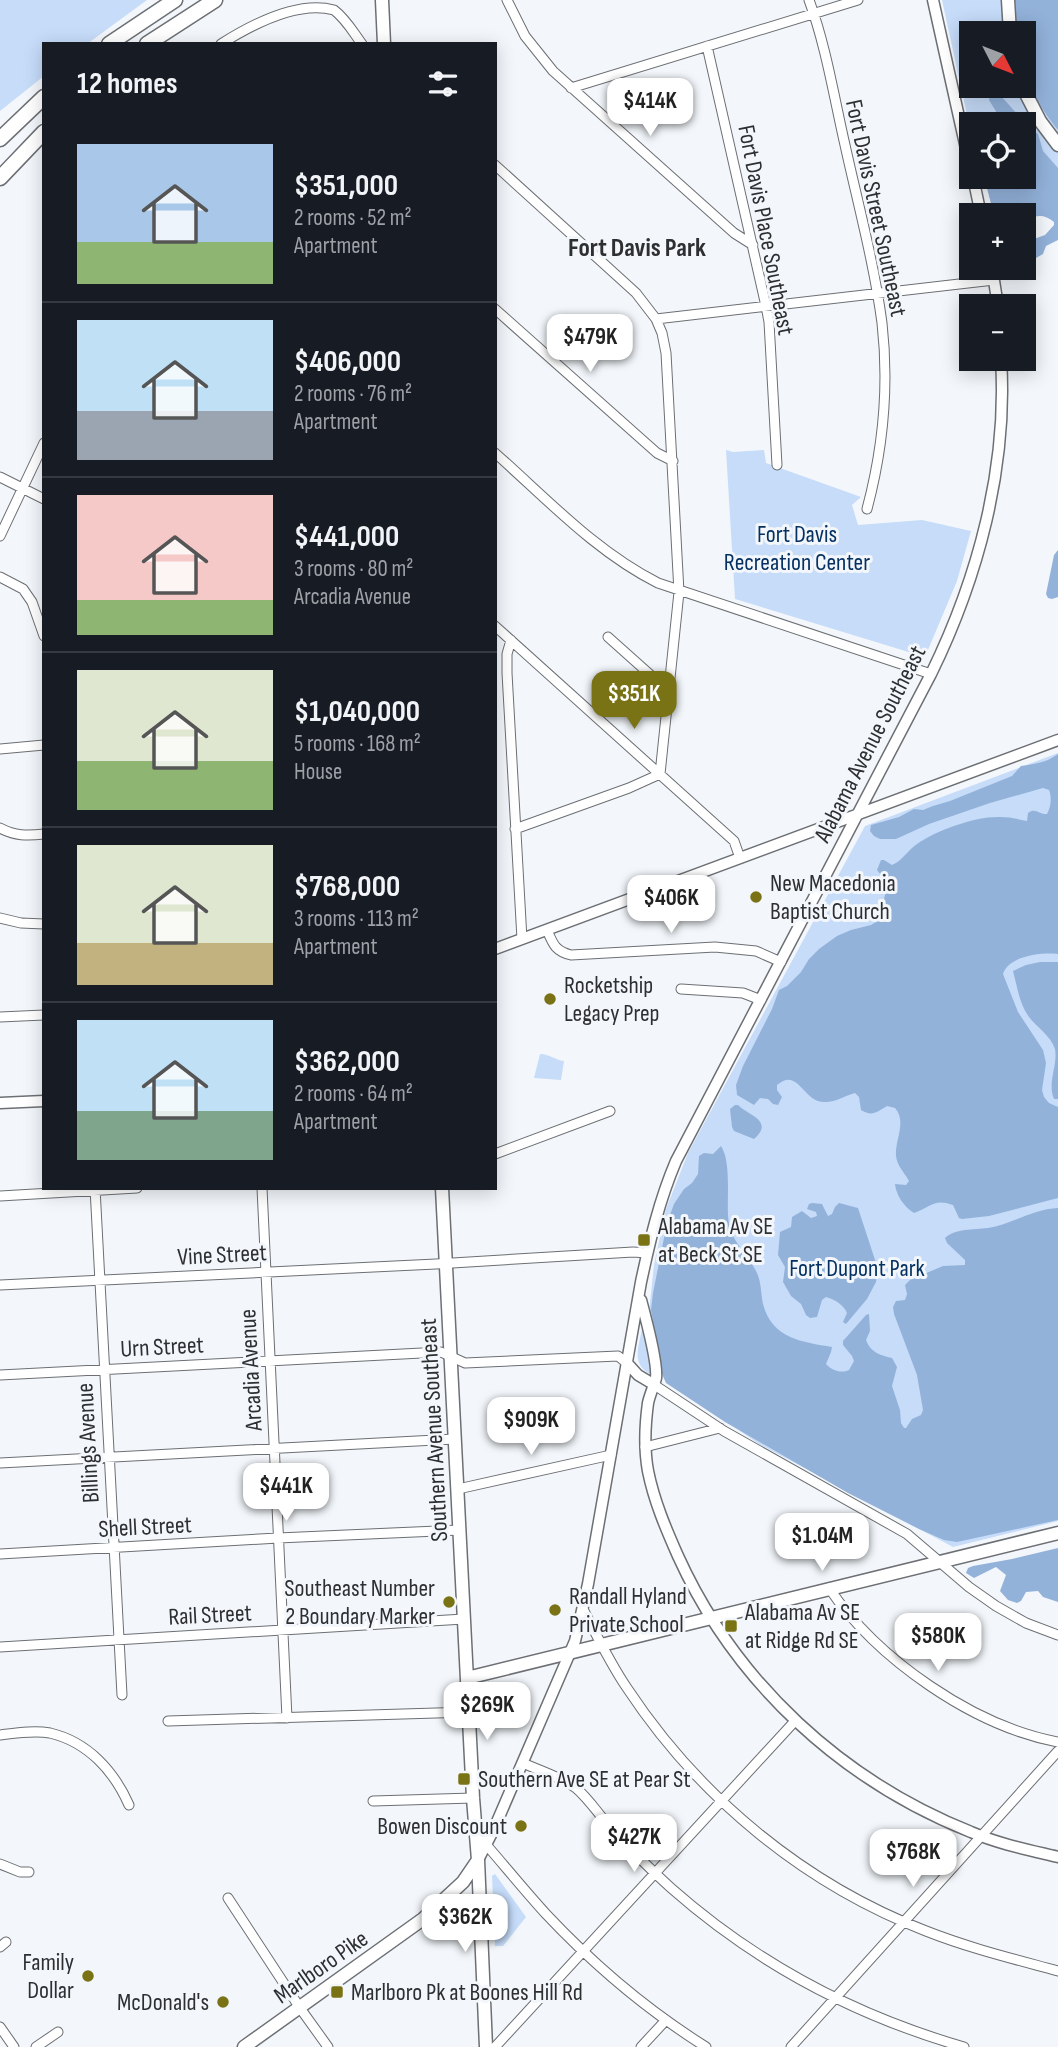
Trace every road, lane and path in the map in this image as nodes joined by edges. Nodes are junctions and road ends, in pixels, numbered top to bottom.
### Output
1 (175, 0) edge
2 (215, 0) edge
3 (382, 0) edge
4 (507, 0) edge
5 (809, 0) edge
6 (858, 0) edge
7 (933, 0) edge
8 (1008, 0) edge
9 (814, 13) junction
10 (145, 19) junction
11 (1009, 21) edge
12 (152, 40) edge
13 (112, 42) edge
14 (224, 42) edge
15 (361, 42) edge
16 (384, 42) edge
17 (707, 46) junction
18 (571, 88) junction
19 (1029, 98) edge
20 (42, 99) edge
21 (959, 117) edge
22 (42, 134) edge
23 (0, 139) edge
24 (1058, 145) edge
25 (497, 167) edge
26 (0, 178) edge
27 (753, 245) junction
28 (994, 280) joint
29 (877, 293) junction
30 (996, 294) edge
31 (766, 306) junction
32 (497, 311) edge
33 (656, 319) junction
34 (1001, 371) edge
35 (42, 447) edge
36 (497, 455) edge
37 (673, 461) junction
38 (777, 465) dead end
39 (0, 477) edge
40 (23, 489) junction
41 (42, 498) edge
42 (867, 509) dead end
43 (0, 536) edge
44 (0, 577) edge
45 (679, 592) junction
46 (497, 628) edge
47 (42, 630) edge
48 (608, 637) dead end
49 (511, 640) junction
50 (931, 674) junction
51 (670, 685) junction
52 (1058, 740) edge
53 (42, 745) edge
54 (0, 749) edge
55 (660, 774) junction
56 (858, 814) junction
57 (0, 828) edge
58 (516, 829) junction
59 (42, 834) edge
60 (740, 858) junction
61 (0, 918) edge
62 (42, 924) edge
63 (547, 930) junction
64 (522, 939) junction
65 (497, 948) edge
66 (780, 961) junction
67 (681, 989) dead end
68 (761, 1000) junction
69 (42, 1015) edge
70 (0, 1017) edge
71 (42, 1101) edge
72 (0, 1103) edge
73 (610, 1111) dead end
74 (497, 1153) edge
75 (81, 1190) edge
76 (95, 1190) edge
77 (262, 1190) edge
78 (442, 1190) edge
79 (0, 1196) edge
80 (647, 1254) junction
81 (446, 1264) junction
82 (266, 1272) junction
83 (99, 1281) junction
84 (0, 1286) edge
85 (639, 1294) junction
86 (451, 1357) junction
87 (270, 1361) junction
88 (628, 1364) junction
89 (104, 1369) junction
90 (0, 1374) edge
91 (653, 1384) junction
92 (720, 1428) junction
93 (455, 1438) junction
94 (645, 1447) junction
95 (274, 1448) junction
96 (611, 1455) junction
97 (108, 1457) junction
98 (0, 1463) edge
99 (458, 1489) junction
100 (460, 1530) junction
101 (1058, 1533) edge
102 (278, 1538) junction
103 (113, 1548) junction
104 (0, 1554) edge
105 (940, 1560) junction
106 (829, 1588) junction
107 (583, 1609) junction
108 (711, 1617) junction
109 (464, 1619) junction
110 (282, 1630) junction
111 (1058, 1635) edge
112 (118, 1640) junction
113 (601, 1644) junction
114 (0, 1647) edge
115 (571, 1652) junction
116 (467, 1678) junction
117 (122, 1695) dead end
118 (469, 1712) junction
119 (287, 1718) junction
120 (168, 1721) dead end
121 (795, 1721) junction
122 (0, 1735) edge
123 (1058, 1742) edge
124 (1058, 1751) edge
125 (523, 1763) junction
126 (473, 1798) junction
127 (373, 1801) dead end
128 (721, 1801) junction
129 (129, 1805) dead end
130 (477, 1834) junction
131 (981, 1836) junction
132 (486, 1844) junction
133 (1058, 1857) edge
134 (478, 1860) junction
135 (0, 1864) edge
136 (29, 1872) dead end
137 (655, 1873) junction
138 (228, 1898) dead end
139 (904, 1922) junction
140 (583, 1951) junction
141 (1058, 1971) edge
142 (835, 1998) junction
143 (300, 2008) junction
144 (666, 2020) junction
145 (0, 2027) edge
146 (58, 2032) dead end
147 (14, 2047) edge
148 (36, 2047) edge
149 (244, 2047) edge
150 (328, 2047) edge
151 (486, 2047) edge
152 (495, 2047) edge
153 (641, 2047) edge
154 (706, 2047) edge
155 (791, 2047) edge
156 (964, 2047) edge

1 - 10 highway
2 - 12 highway
3 - 16 main road
4 - 18 street
5 - 9 street, Fort Davis Street Southeast
6 - 9 street
7 - 21 street
8 - 11 main road
9 - 17 street
9 - 29 street, Fort Davis Street Southeast
10 - 12 highway
10 - 13 highway
14 - 15 street
17 - 18 street
17 - 27 street, Fort Davis Place Southeast
18 - 27 street
19 - 24 main road
20 - 23 highway
22 - 26 highway
25 - 33 street
27 - 31 street, Fort Davis Place Southeast
28 - 29 street
28 - 30 street
29 - 31 street
29 - 42 street, Fort Davis Street Southeast
31 - 33 street
31 - 38 street, Fort Davis Place Southeast
32 - 37 street
33 - 37 street
34 - 50 street, Alabama Avenue Southeast
35 - 40 street
36 - 45 street
37 - 45 street
39 - 40 street
40 - 41 street
40 - 43 street
44 - 47 street
45 - 50 street
45 - 51 street
46 - 49 street
48 - 51 street
49 - 55 street
49 - 58 street
50 - 56 street, Alabama Avenue Southeast
51 - 55 street
52 - 56 street
53 - 54 street
55 - 58 street
55 - 60 street
56 - 60 street
56 - 66 street, Alabama Avenue Southeast
57 - 59 street
58 - 64 street
60 - 63 street
61 - 62 street
63 - 64 street
63 - 66 street
64 - 65 street
66 - 68 street, Alabama Avenue Southeast
67 - 68 street
68 - 80 street, Alabama Avenue Southeast
69 - 70 street
71 - 72 street
73 - 74 street
75 - 79 street
76 - 83 street, Billings Avenue
77 - 82 street, Arcadia Avenue
78 - 81 main road, Southern Avenue Southeast
80 - 81 street, Vine Street
80 - 85 street, Alabama Avenue Southeast
81 - 82 street, Vine Street
81 - 86 main road, Southern Avenue Southeast
82 - 83 street, Vine Street
82 - 87 street, Arcadia Avenue
83 - 84 street, Vine Street
83 - 89 street, Billings Avenue
85 - 88 street, Alabama Avenue Southeast
85 - 91 street
86 - 87 street, Urn Street
86 - 88 street, Urn Street
86 - 93 main road, Southern Avenue Southeast
87 - 89 street, Urn Street
87 - 95 street, Arcadia Avenue
88 - 91 street
88 - 96 street, Alabama Avenue Southeast
89 - 90 street, Urn Street
89 - 97 street, Billings Avenue
91 - 92 street
91 - 94 street
92 - 94 street
92 - 105 street
93 - 95 street
93 - 99 main road, Southern Avenue Southeast
94 - 108 street
95 - 97 street
95 - 102 street, Arcadia Avenue
96 - 99 street
96 - 107 street, Alabama Avenue Southeast
97 - 98 street
97 - 103 street, Billings Avenue
99 - 100 main road, Southern Avenue Southeast
100 - 102 street, Shell Street
100 - 109 main road, Southern Avenue Southeast
101 - 105 main road
102 - 103 street, Shell Street
102 - 110 street, Arcadia Avenue
103 - 104 street, Shell Street
103 - 112 street, Billings Avenue
105 - 106 main road
105 - 111 street
106 - 108 main road
106 - 123 street
107 - 113 street
107 - 115 street, Alabama Avenue Southeast
108 - 113 main road
108 - 121 street
109 - 110 street, Rail Street
109 - 116 main road, Southern Avenue Southeast
110 - 112 street, Rail Street
110 - 119 street, Arcadia Avenue
112 - 114 street, Rail Street
112 - 117 street, Billings Avenue
113 - 115 main road
113 - 128 street
115 - 116 main road
115 - 125 street, Alabama Avenue Southeast
116 - 118 main road, Southern Avenue Southeast
118 - 119 street
118 - 126 main road, Southern Avenue Southeast
119 - 120 street
121 - 128 street
121 - 131 street
122 - 129 street
124 - 131 street
125 - 132 street, Alabama Avenue Southeast
125 - 137 street
126 - 127 street
126 - 130 main road, Southern Avenue Southeast
128 - 137 street
128 - 139 street
130 - 132 street
130 - 134 main road, Southern Avenue Southeast
131 - 133 street
131 - 139 street
132 - 134 street, Alabama Avenue Southeast
132 - 140 street
134 - 143 main road, Marlboro Pike
134 - 151 main road, Southern Avenue Southeast
135 - 136 street
137 - 140 street
137 - 142 street
138 - 143 street
139 - 141 street
139 - 142 street
140 - 144 street
140 - 152 street
142 - 155 street
142 - 156 street
143 - 149 main road, Marlboro Pike
143 - 150 street
144 - 153 street
144 - 154 street
145 - 147 street
146 - 148 street

